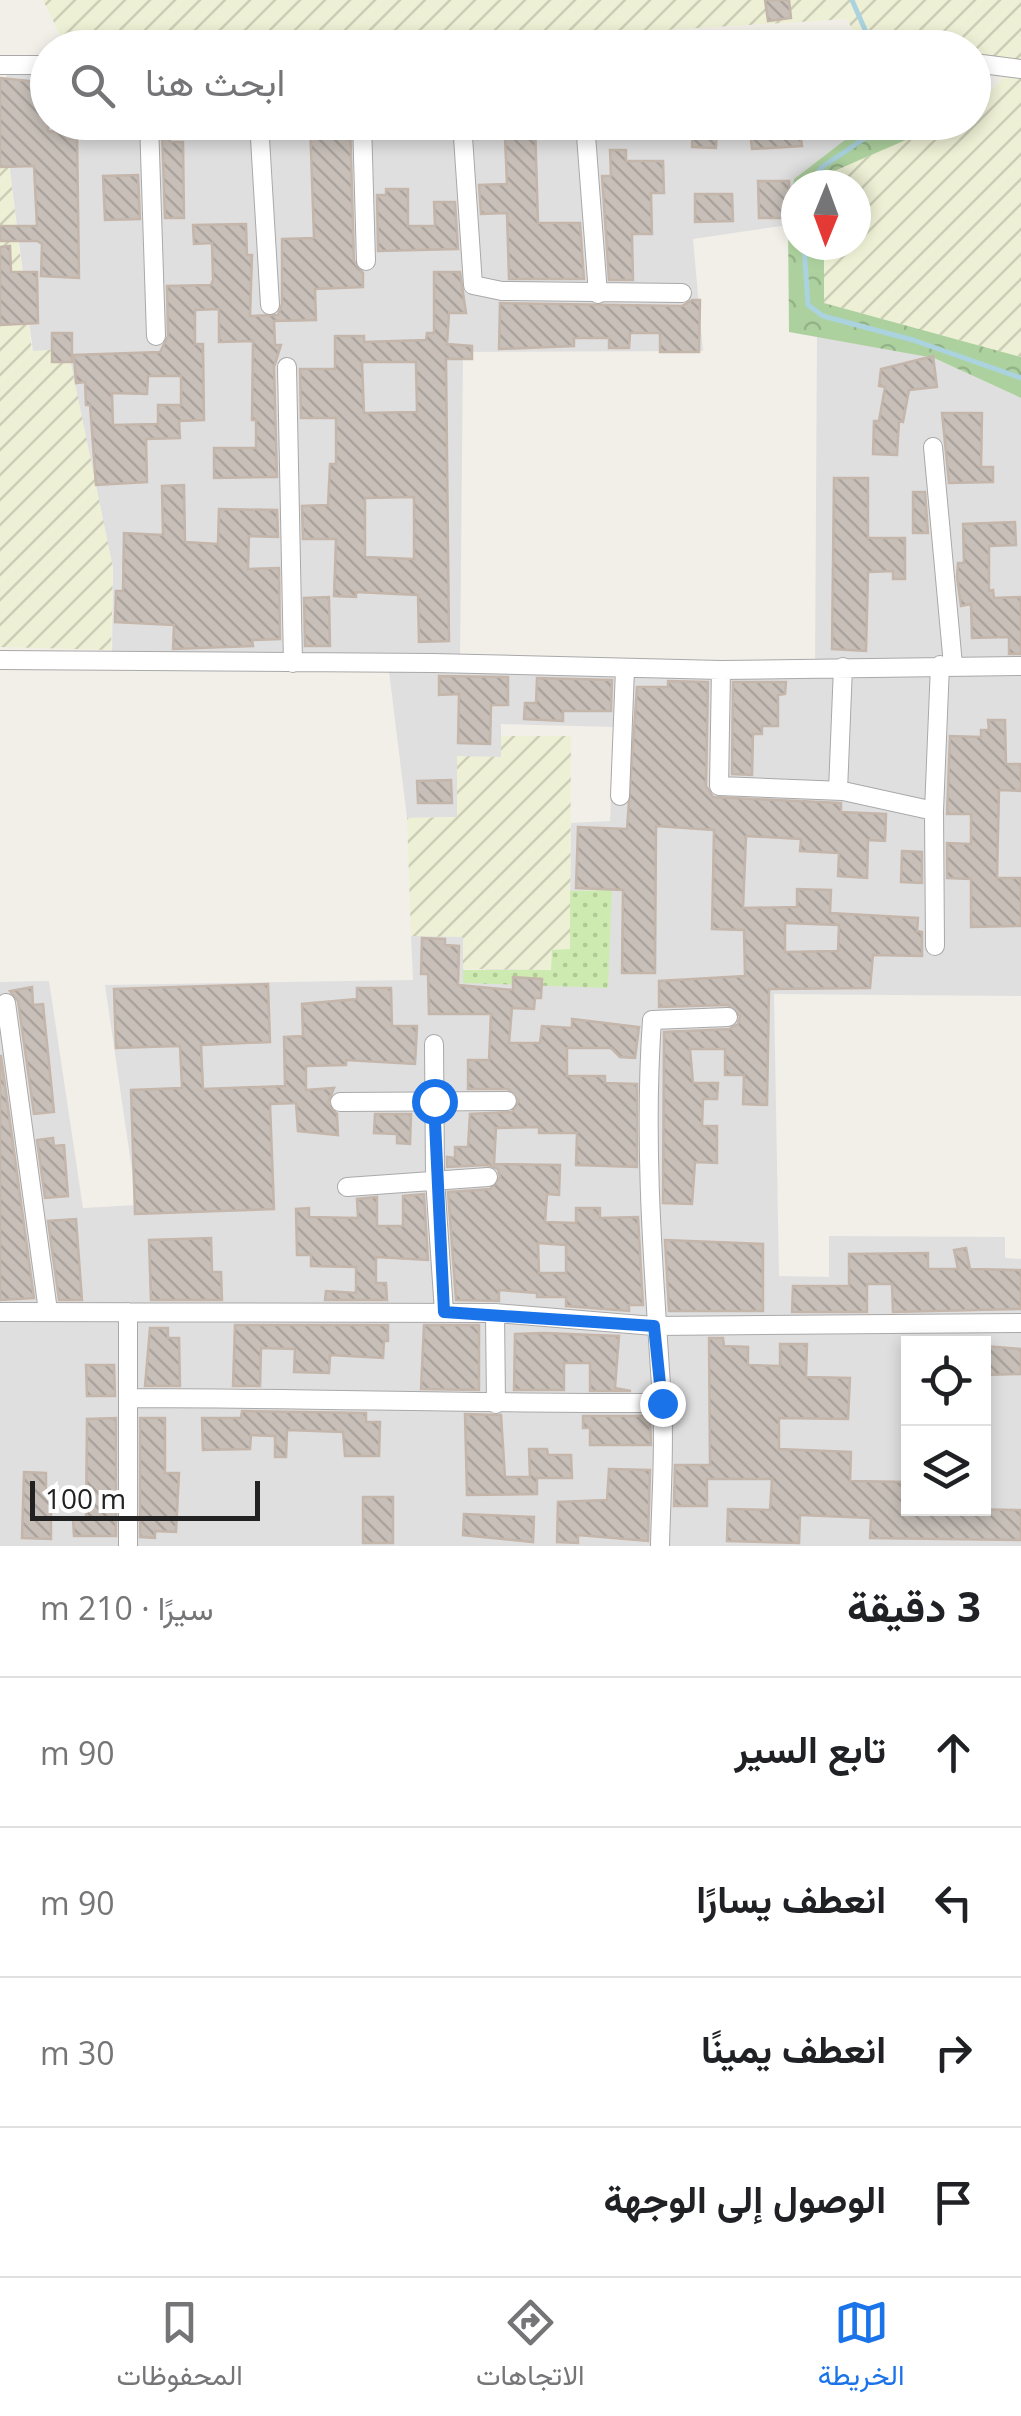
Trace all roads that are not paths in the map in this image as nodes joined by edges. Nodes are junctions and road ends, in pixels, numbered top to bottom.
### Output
1 (0, 65) edge
2 (30, 65) edge
3 (991, 65) edge
4 (1021, 69) edge
5 (150, 140) edge
6 (259, 140) edge
7 (363, 140) edge
8 (463, 140) edge
9 (586, 140) edge
10 (366, 261) dead end
11 (682, 293) dead end
12 (598, 294) junction
13 (270, 304) dead end
14 (156, 336) dead end
15 (287, 367) dead end
16 (933, 448) dead end
17 (0, 660) edge
18 (293, 662) junction
19 (946, 665) junction
20 (1021, 666) edge
21 (844, 667) junction
22 (625, 669) junction
23 (722, 670) junction
24 (838, 791) junction
25 (620, 796) dead end
26 (934, 811) junction
27 (935, 946) dead end
28 (6, 1003) dead end
29 (728, 1017) dead end
30 (434, 1044) dead end
31 (434, 1101) junction
32 (508, 1101) dead end
33 (340, 1102) dead end
34 (488, 1177) dead end
35 (435, 1179) junction
36 (347, 1187) dead end
37 (48, 1311) junction
38 (0, 1312) edge
39 (128, 1312) junction
40 (444, 1312) junction
41 (494, 1313) junction
42 (1021, 1323) edge
43 (654, 1326) junction
44 (130, 1398) junction
45 (662, 1403) junction
46 (496, 1404) junction
47 (128, 1546) edge
48 (660, 1546) edge

1 - 2 street
3 - 4 street
5 - 14 street
6 - 13 street
7 - 10 street
8 - 12 street
9 - 12 street
11 - 12 street
15 - 18 street
16 - 19 street
17 - 18 street
18 - 22 street
19 - 20 street
19 - 21 street
19 - 26 street
21 - 23 street
21 - 24 street
22 - 23 street
22 - 25 street
23 - 24 street
24 - 26 street
26 - 27 street
28 - 37 street
29 - 43 street
30 - 31 street
31 - 32 street
31 - 33 street
31 - 35 street
34 - 35 street
35 - 36 street
35 - 40 street
37 - 38 street
37 - 39 street
39 - 40 street
39 - 44 street
40 - 41 street
41 - 43 street
41 - 46 street
42 - 43 street
43 - 45 street
44 - 46 street
44 - 47 street
45 - 46 street
45 - 48 street

